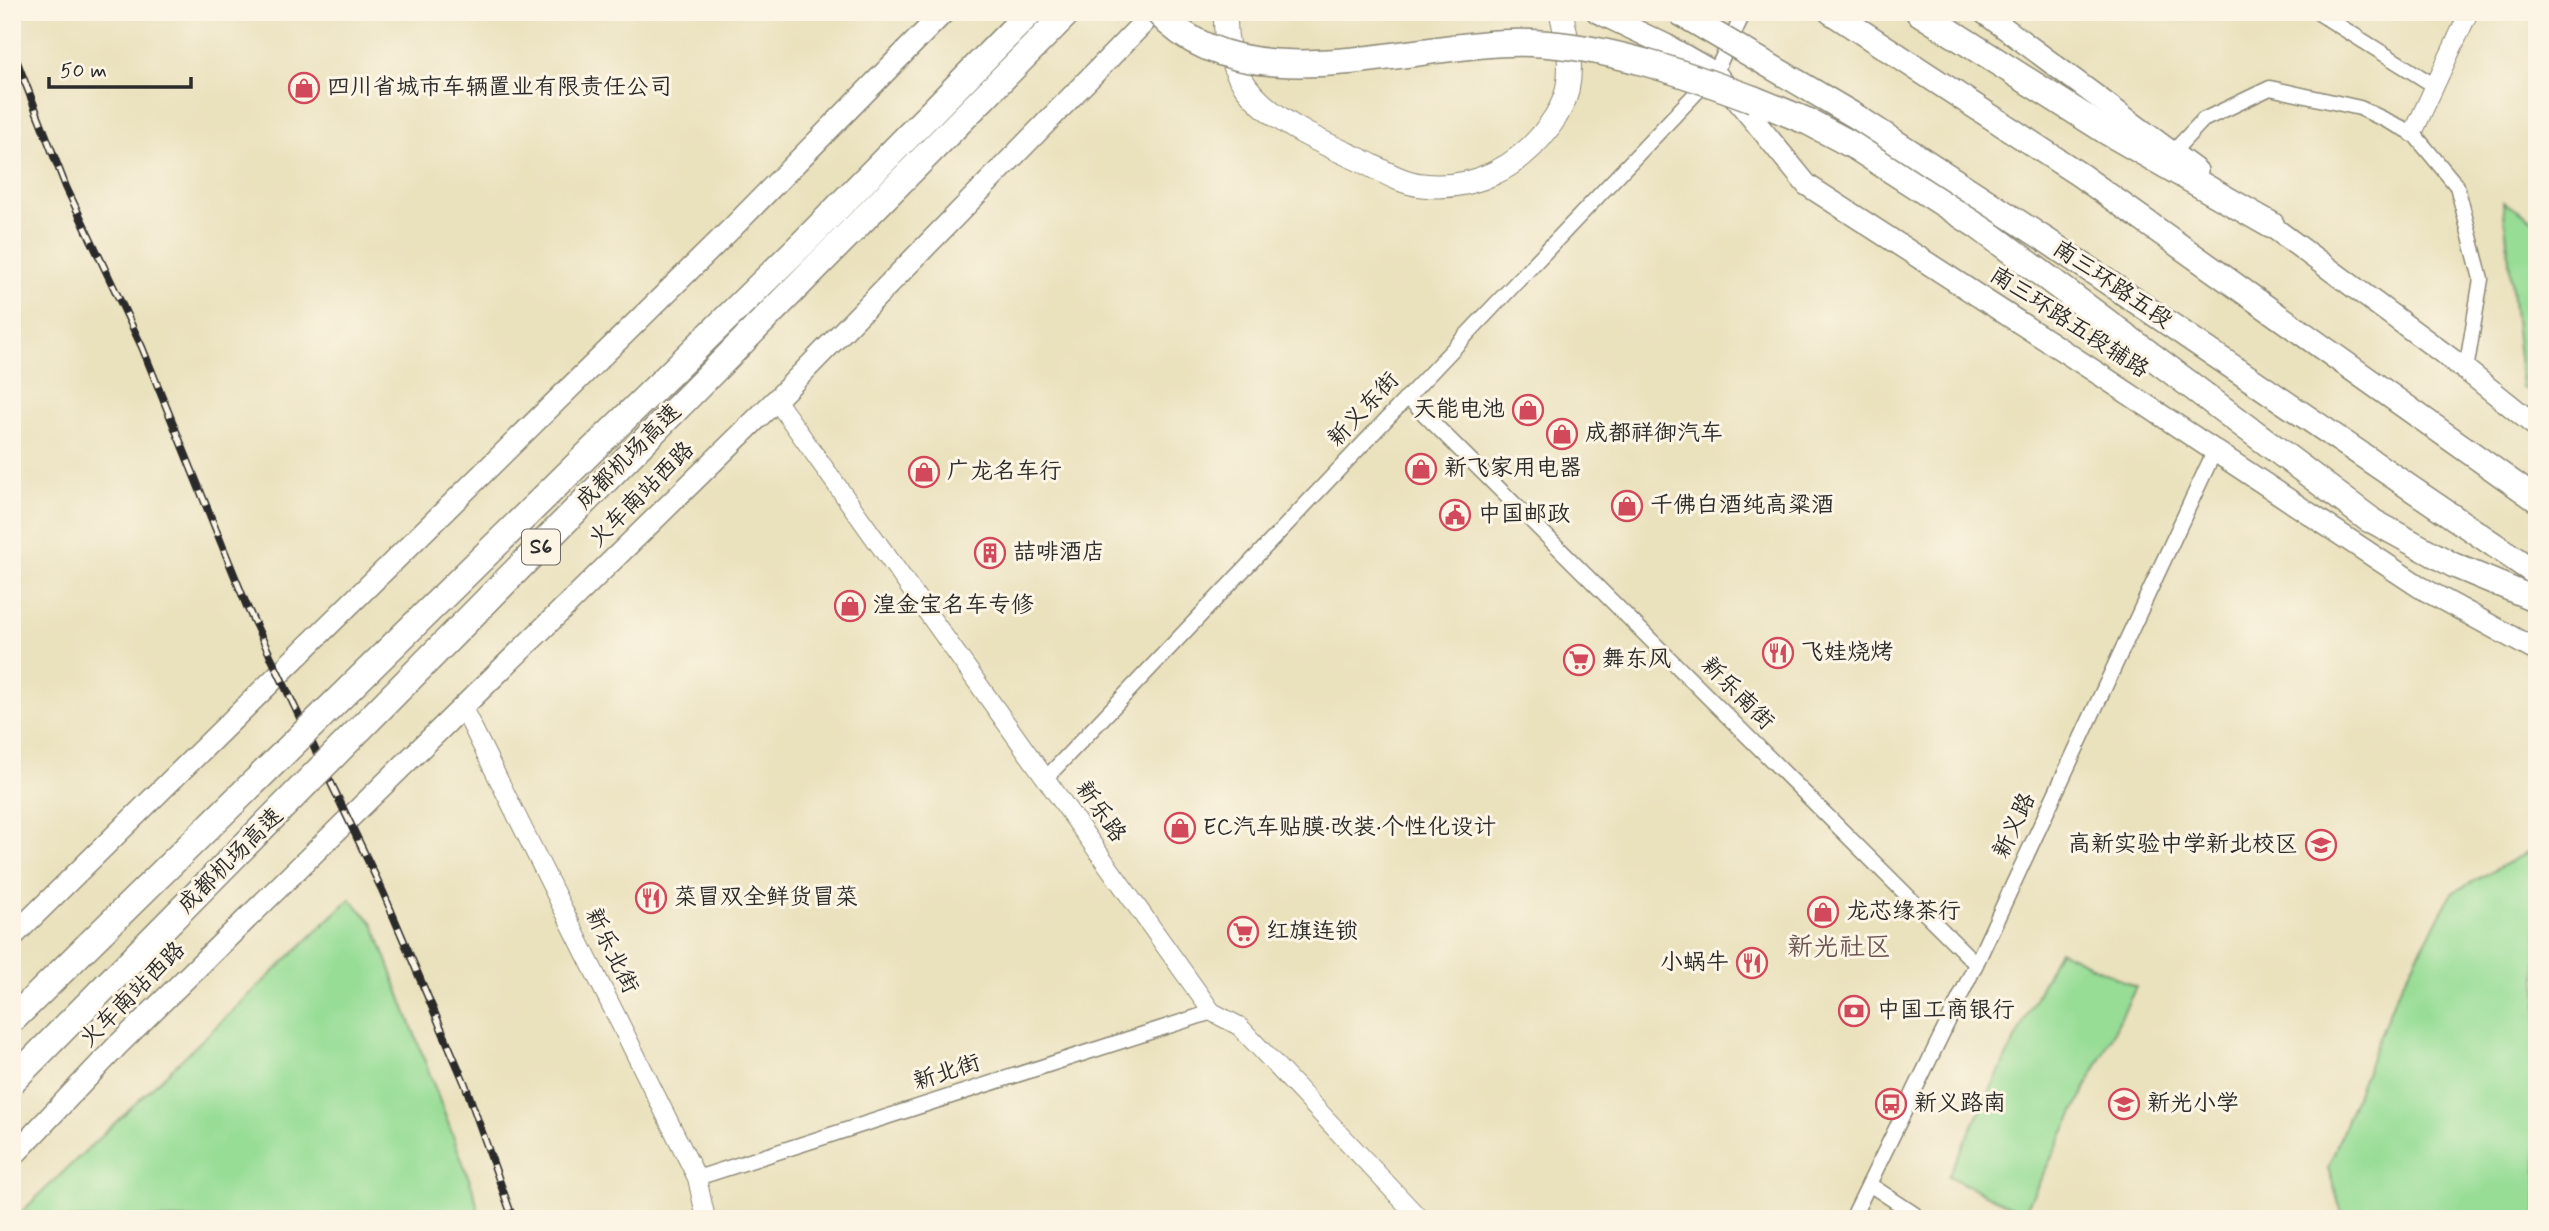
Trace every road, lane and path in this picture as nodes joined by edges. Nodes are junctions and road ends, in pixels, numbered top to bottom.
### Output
1 (944, 12) edge
2 (1030, 12) edge
3 (1068, 12) edge
4 (1156, 12) edge
5 (1226, 12) edge
6 (1561, 12) edge
7 (1597, 12) edge
8 (1678, 12) edge
9 (1745, 12) edge
10 (1830, 12) edge
11 (1919, 12) edge
12 (1983, 12) edge
13 (2318, 12) edge
14 (2469, 12) edge
15 (1715, 73) junction
16 (2435, 86) junction
17 (2413, 133) junction
18 (2172, 153) junction
19 (2271, 225) junction
20 (2466, 370) junction
21 (1407, 397) junction
22 (776, 400) junction
23 (2537, 427) edge
24 (2215, 450) junction
25 (2484, 464) junction
26 (2537, 482) edge
27 (2537, 500) edge
28 (2369, 519) joint
29 (2537, 573) edge
30 (2537, 600) edge
31 (2537, 651) edge
32 (463, 708) junction
33 (1046, 778) junction
34 (12, 937) edge
35 (1976, 964) junction
36 (1212, 1012) junction
37 (12, 1020) edge
38 (12, 1081) edge
39 (12, 1157) edge
40 (697, 1178) junction
41 (1869, 1184) junction
42 (706, 1219) edge
43 (1420, 1219) edge
44 (1852, 1219) edge
45 (1922, 1219) edge

1 - 34 main road
2 - 37 highway, 成都机场高速 / S6, bridge
3 - 38 highway, 成都机场高速 / S6, bridge
4 - 22 main road, 火车南站西路
4 - 28 highway, bridge
5 - 6 main road
7 - 15 main road, 南三环路五段辅路
8 - 29 highway, 南三环路五段, bridge
9 - 15 street, 新义东街
10 - 25 highway
11 - 19 highway
12 - 18 main road
13 - 16 street
14 - 16 street
15 - 21 street, 新义东街
15 - 24 main road, 南三环路五段辅路
16 - 17 street
17 - 18 street
17 - 20 street
18 - 19 main road
19 - 20 main road
20 - 23 main road
21 - 33 street, 新义东街
21 - 35 street, 新乐南街
22 - 32 main road, 火车南站西路
22 - 33 street, 新乐路
24 - 31 main road, 南三环路五段辅路
24 - 35 street, 新义路
25 - 26 highway
25 - 27 highway
28 - 30 highway
32 - 39 main road, 火车南站西路
32 - 40 street, 新乐北街
33 - 36 street, 新乐路
35 - 41 street, 新义路
36 - 40 street, 新北街
36 - 43 street, 新乐路
40 - 42 street, 新乐北街
41 - 44 street, 新义路
41 - 45 street

